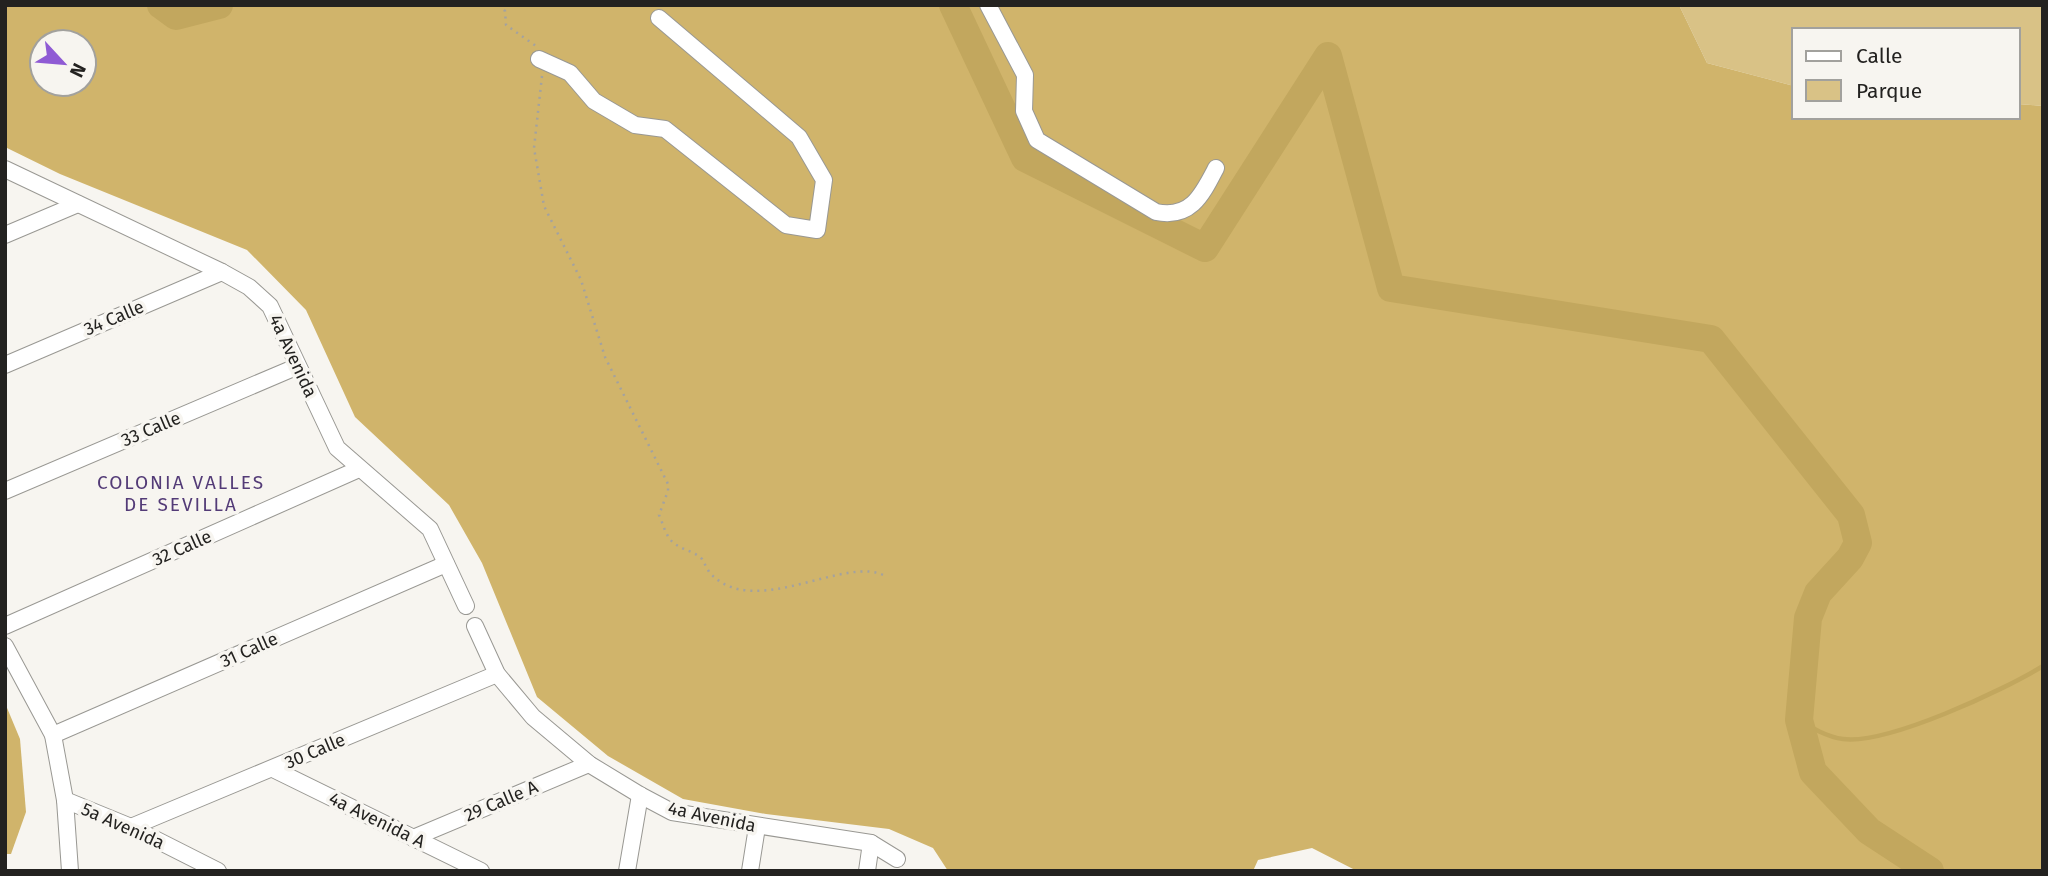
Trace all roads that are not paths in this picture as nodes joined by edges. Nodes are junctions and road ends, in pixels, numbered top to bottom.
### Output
1 (988, 5) edge
2 (659, 18) dead end
3 (539, 59) road end
4 (1216, 168) dead end
5 (5, 169) edge
6 (78, 204) junction
7 (5, 235) edge
8 (222, 272) junction
9 (5, 365) edge
10 (296, 367) junction
11 (359, 469) junction
12 (5, 491) edge
13 (446, 564) junction
14 (466, 606) dead end
15 (5, 626) edge
16 (475, 626) dead end
17 (5, 646) edge
18 (497, 674) junction
19 (52, 735) junction
20 (589, 764) junction
21 (273, 769) junction
22 (640, 795) junction
23 (65, 800) junction
24 (131, 827) junction
25 (757, 827) junction
26 (413, 838) junction
27 (871, 843) junction
28 (897, 859) dead end
29 (70, 871) edge
30 (218, 871) edge
31 (481, 871) edge
32 (627, 871) edge
33 (750, 871) edge
34 (867, 871) edge

1 - 4 street
2 - 3 street
5 - 6 street, 4a Avenida
6 - 7 street
6 - 8 street, 4a Avenida
8 - 9 street, 34 Calle
8 - 10 street, 4a Avenida
10 - 11 street, 4a Avenida
10 - 12 street, 33 Calle
11 - 13 street, 4a Avenida
11 - 15 street, 32 Calle
13 - 14 street, 4a Avenida
13 - 19 street, 31 Calle
16 - 18 street, 4a Avenida
17 - 19 street, 5a Avenida
18 - 20 street, 4a Avenida
18 - 21 street, 30 Calle
19 - 23 street, 5a Avenida
20 - 22 street, 4a Avenida
20 - 26 street, 29 Calle A
21 - 24 street, 30 Calle
21 - 26 street, 4a Avenida A
22 - 25 street, 4a Avenida
22 - 32 street
23 - 24 street, 5a Avenida
23 - 29 street
24 - 30 street, 5a Avenida
25 - 27 street, 4a Avenida
25 - 33 street
26 - 31 street, 4a Avenida A
27 - 28 street, 4a Avenida
27 - 34 street

